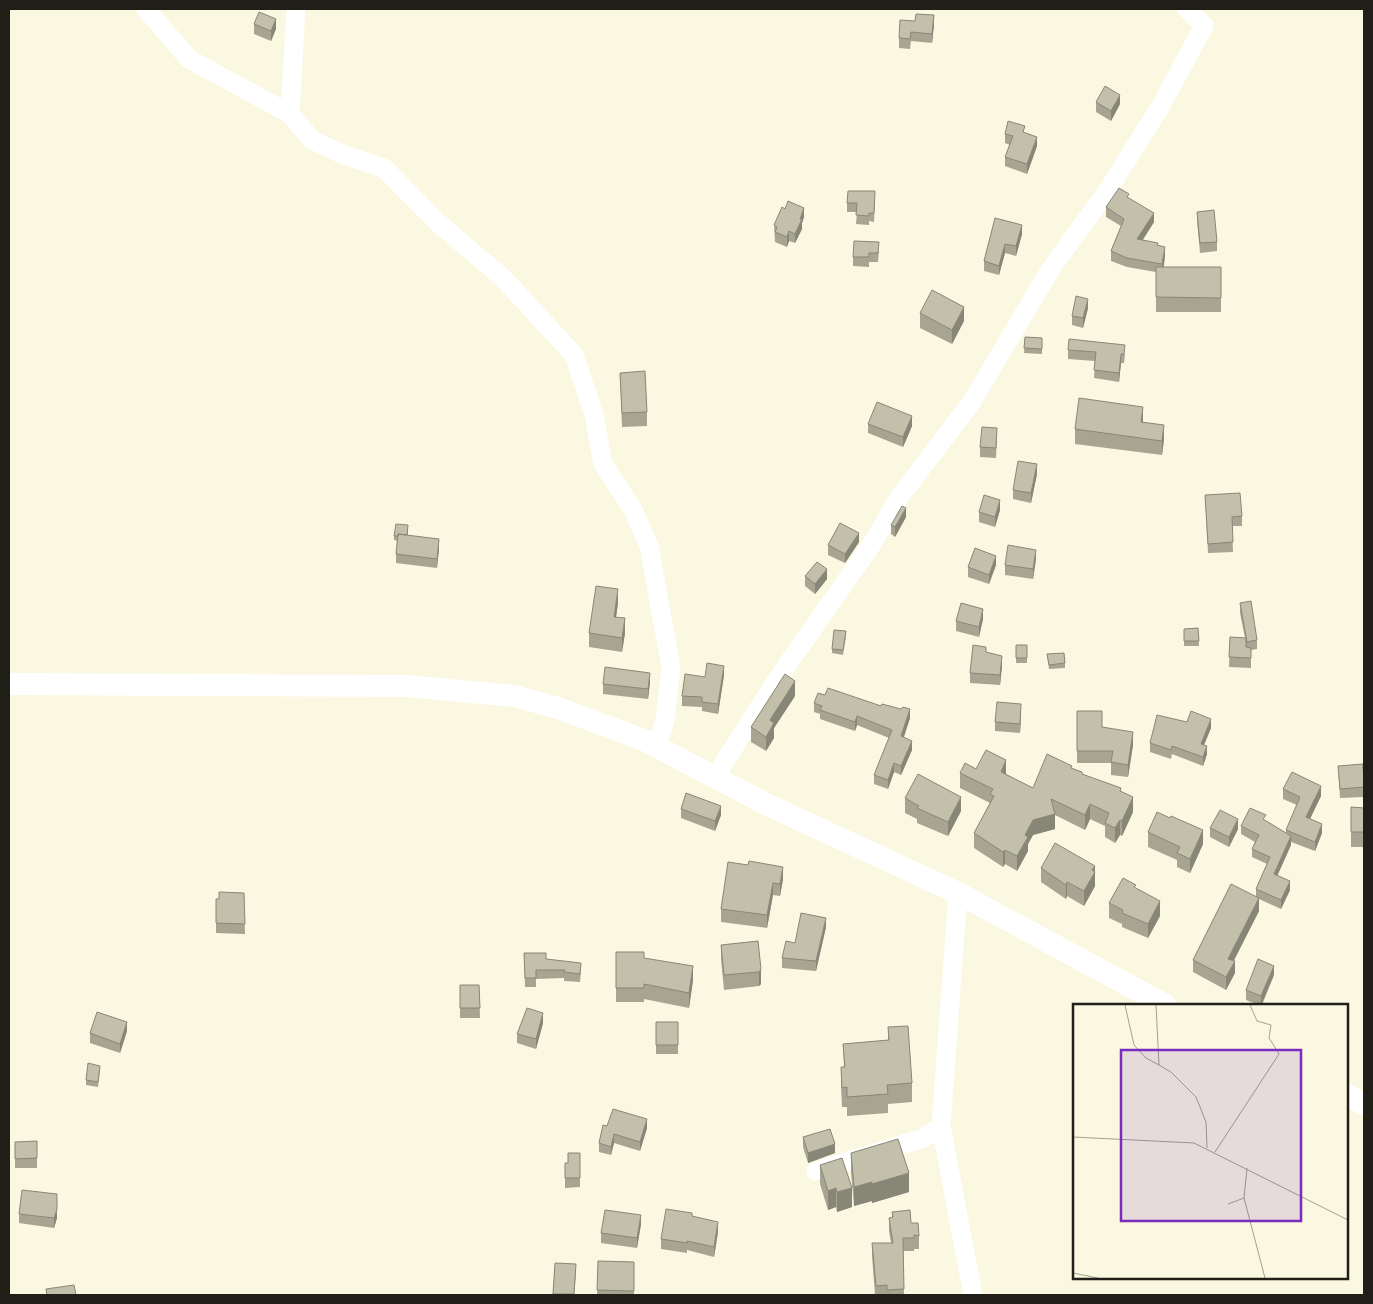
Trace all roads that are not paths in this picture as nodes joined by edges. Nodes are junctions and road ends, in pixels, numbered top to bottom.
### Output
1 (146, 9) edge
2 (296, 9) edge
3 (1188, 9) edge
4 (290, 114) junction
5 (9, 684) edge
6 (656, 747) junction
7 (715, 777) junction
8 (958, 893) junction
9 (1163, 1004) edge
10 (1348, 1096) edge
11 (1364, 1104) edge
12 (941, 1126) junction
13 (816, 1171) dead end
14 (973, 1295) edge

1 - 4 street
2 - 4 street
3 - 7 street
4 - 6 street
5 - 6 main road
6 - 7 main road
7 - 8 main road
8 - 9 main road
8 - 12 street
10 - 11 main road
12 - 13 street
12 - 14 street

